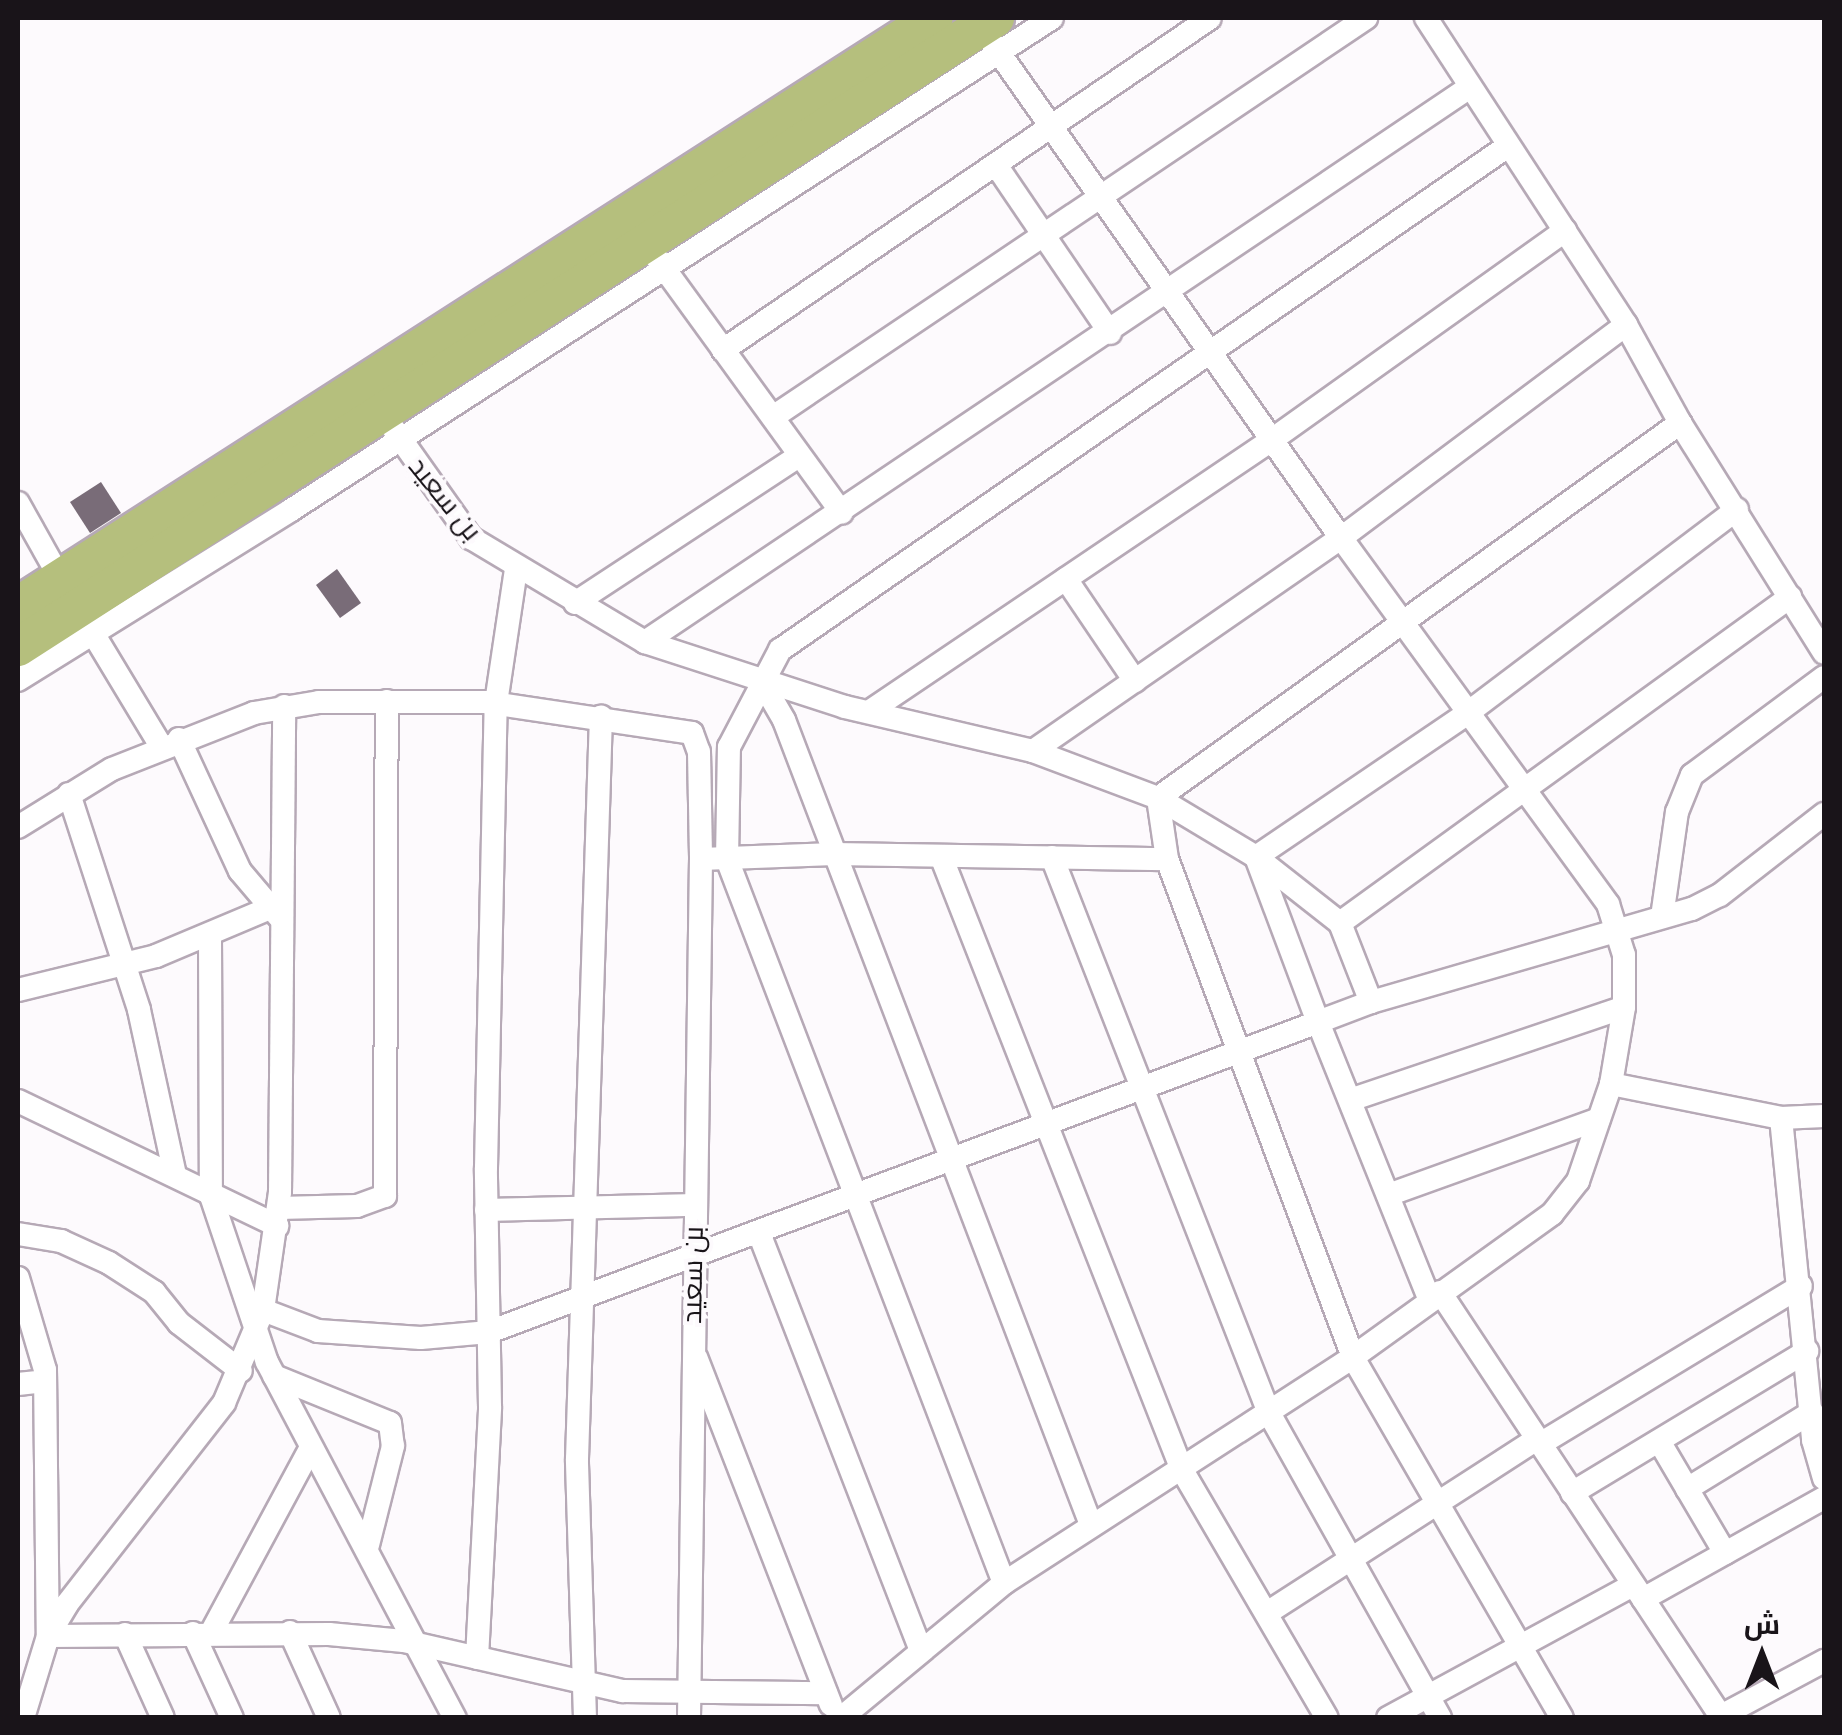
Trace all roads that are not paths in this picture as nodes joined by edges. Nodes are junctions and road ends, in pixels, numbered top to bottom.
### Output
1 (934, 18) edge
2 (1052, 18) edge
3 (1210, 18) edge
4 (1366, 18) edge
5 (1426, 18) edge
6 (987, 29) edge
7 (1470, 87) junction
8 (1054, 126) junction
9 (1508, 146) junction
10 (996, 165) junction
11 (1100, 195) junction
12 (1564, 231) junction
13 (1043, 234) junction
14 (656, 256) junction
15 (1170, 292) junction
16 (1626, 325) junction
17 (1110, 332) junction
18 (1210, 346) junction
19 (723, 350) junction
20 (773, 418) junction
21 (1680, 423) junction
22 (389, 425) junction
23 (1273, 440) junction
24 (799, 456) junction
25 (18, 503) edge
26 (1737, 510) junction
27 (842, 514) junction
28 (1340, 538) junction
29 (516, 569) junction
30 (1066, 579) junction
31 (1790, 597) junction
32 (575, 603) junction
33 (18, 606) edge
34 (78, 608) junction
35 (1406, 625) junction
36 (646, 642) junction
37 (18, 647) edge
38 (1824, 654) edge
39 (1824, 678) edge
40 (18, 680) edge
41 (763, 680) junction
42 (1136, 681) junction
43 (388, 700) junction
44 (496, 703) junction
45 (284, 706) junction
46 (870, 712) junction
47 (1469, 712) junction
48 (600, 716) junction
49 (170, 742) junction
50 (1034, 751) junction
51 (1529, 792) junction
52 (70, 794) junction
53 (1158, 798) junction
54 (1824, 814) edge
55 (18, 827) edge
56 (834, 854) junction
57 (941, 856) junction
58 (1052, 857) junction
59 (1256, 857) junction
60 (701, 859) junction
61 (728, 859) junction
62 (1167, 860) junction
63 (278, 916) junction
64 (1662, 917) junction
65 (1340, 923) junction
66 (1618, 933) junction
67 (210, 936) junction
68 (124, 964) junction
69 (18, 990) edge
70 (1371, 1002) junction
71 (1624, 1007) junction
72 (1318, 1022) junction
73 (1238, 1054) junction
74 (1611, 1084) junction
75 (1143, 1090) junction
76 (1350, 1100) junction
77 (18, 1101) edge
78 (1824, 1116) edge
79 (1781, 1118) junction
80 (1599, 1119) junction
81 (1048, 1127) junction
82 (952, 1162) junction
83 (175, 1176) junction
84 (1388, 1195) junction
85 (210, 1196) junction
86 (855, 1197) junction
87 (694, 1205) junction
88 (486, 1210) junction
89 (584, 1210) junction
90 (278, 1217) junction
91 (18, 1234) edge
92 (759, 1234) junction
93 (693, 1261) junction
94 (18, 1278) edge
95 (1801, 1286) junction
96 (1435, 1296) junction
97 (582, 1300) junction
98 (263, 1310) junction
99 (489, 1332) junction
100 (256, 1335) junction
101 (692, 1345) junction
102 (1808, 1351) junction
103 (1353, 1356) junction
104 (241, 1370) junction
105 (274, 1376) junction
106 (45, 1381) junction
107 (18, 1384) edge
108 (1812, 1412) junction
109 (1269, 1413) junction
110 (1538, 1441) junction
111 (1659, 1441) junction
112 (311, 1447) junction
113 (1182, 1470) junction
114 (1824, 1478) edge
115 (1687, 1489) junction
116 (1572, 1493) junction
117 (1824, 1498) edge
118 (1438, 1504) junction
119 (1090, 1522) junction
120 (368, 1546) junction
121 (1726, 1553) junction
122 (1352, 1561) junction
123 (1004, 1582) junction
124 (1638, 1592) junction
125 (1267, 1613) junction
126 (290, 1632) junction
127 (202, 1633) junction
128 (125, 1634) junction
129 (48, 1636) junction
130 (422, 1645) junction
131 (1521, 1646) junction
132 (921, 1650) junction
133 (478, 1658) junction
134 (1824, 1661) edge
135 (579, 1685) junction
136 (826, 1693) junction
137 (1428, 1696) junction
138 (689, 1707) edge
139 (1721, 1717) edge
140 (23, 1718) edge
141 (163, 1718) edge
142 (232, 1718) edge
143 (329, 1718) edge
144 (456, 1718) edge
145 (585, 1718) edge
146 (838, 1718) edge
147 (1327, 1718) edge
148 (1388, 1718) edge
149 (1440, 1718) edge
150 (1562, 1718) edge

1 - 34 main road
2 - 6 street
3 - 8 street
4 - 11 street
5 - 7 street
6 - 8 street
6 - 14 main road
7 - 9 street
7 - 15 street
8 - 10 street
8 - 11 street
9 - 12 street
9 - 18 street
10 - 13 street
10 - 19 street
11 - 13 street
11 - 15 street
12 - 16 street
12 - 23 street
13 - 17 street
13 - 20 street
14 - 19 street
14 - 22 main road
15 - 17 street
15 - 18 street
16 - 21 street
16 - 28 street
17 - 27 street
18 - 23 street
18 - 41 street
19 - 20 street
20 - 24 street
21 - 26 street
21 - 35 street
22 - 29 street, بن سعيد
22 - 34 main road
23 - 28 street
23 - 30 street
24 - 27 street
24 - 32 street
25 - 34 street
26 - 31 street
26 - 47 street
27 - 36 street
28 - 35 street
28 - 42 street
29 - 32 street, بن سعيد
29 - 44 street
30 - 42 street
30 - 46 street
31 - 38 street
31 - 51 street
32 - 36 street, بن سعيد
33 - 34 main road
34 - 37 main road
34 - 40 street
34 - 49 street
35 - 47 street
35 - 53 street
36 - 41 street, بن سعيد
39 - 64 street
41 - 46 street, بن سعيد
41 - 56 street
41 - 61 street
42 - 50 street
43 - 44 street
43 - 45 street
43 - 90 street
44 - 48 street
44 - 88 street
45 - 49 street
45 - 63 street
46 - 50 street, بن سعيد
47 - 51 street
47 - 59 street
48 - 60 street, بن سعيد
48 - 89 street
49 - 52 street
49 - 63 street
50 - 53 street, بن سعيد
51 - 65 street
51 - 66 street
52 - 55 street
52 - 68 street
53 - 59 street, بن سعيد
53 - 62 street
54 - 64 street
56 - 57 street
56 - 61 street
56 - 82 street
57 - 58 street
57 - 81 street
58 - 62 street
58 - 75 street
59 - 65 street, بن سعيد
59 - 72 street
60 - 61 street
60 - 87 street, بن سعيد
61 - 86 street
62 - 73 street
63 - 67 street
63 - 90 street
64 - 66 street
65 - 70 street
66 - 70 street
66 - 71 street
67 - 68 street
67 - 85 street
68 - 69 street
68 - 83 street
70 - 72 street
71 - 74 street
71 - 76 street
72 - 73 street
72 - 76 street
73 - 75 street
73 - 103 street
74 - 79 street
74 - 80 street
75 - 81 street
75 - 109 street
76 - 84 street
77 - 83 street
78 - 79 street
79 - 95 street
80 - 84 street
80 - 96 street
81 - 82 street
81 - 113 street
82 - 86 street
82 - 119 street
83 - 85 street
84 - 96 street
85 - 90 street
85 - 100 street
86 - 92 street
86 - 123 street
87 - 89 street
87 - 93 street, بن سعيد
88 - 89 street
88 - 99 street
89 - 97 street
90 - 98 street
91 - 104 street
92 - 93 street
92 - 132 street
93 - 97 street
93 - 101 street, بن سعيد
94 - 106 street
95 - 102 street
95 - 110 street
96 - 103 street
96 - 110 street
97 - 99 street
97 - 135 street
98 - 99 street
98 - 100 street
99 - 133 street
100 - 104 street
100 - 105 street
101 - 136 street
101 - 138 street, بن سعيد
102 - 108 street
102 - 111 street
103 - 109 street
103 - 118 street
104 - 129 street
105 - 112 street
105 - 120 street
106 - 107 street
106 - 129 street
108 - 114 street
108 - 115 street
109 - 113 street
109 - 122 street
110 - 116 street
110 - 118 street
111 - 115 street
111 - 116 street
112 - 120 street
112 - 127 street
113 - 119 street
113 - 125 street
115 - 121 street
116 - 124 street
117 - 121 street
118 - 122 street
118 - 131 street
119 - 123 street
120 - 130 street
121 - 124 street
122 - 125 street
122 - 137 street
123 - 132 street
124 - 131 street
124 - 139 street
125 - 147 street
126 - 127 street
126 - 130 street
126 - 143 street
127 - 128 street
127 - 142 street
128 - 129 street
128 - 141 street
129 - 140 street
130 - 133 street
130 - 144 street
131 - 137 street
131 - 150 street
132 - 146 street
133 - 135 street
134 - 139 street
135 - 138 street
135 - 145 street
136 - 138 street
136 - 146 street
137 - 148 street
137 - 149 street

